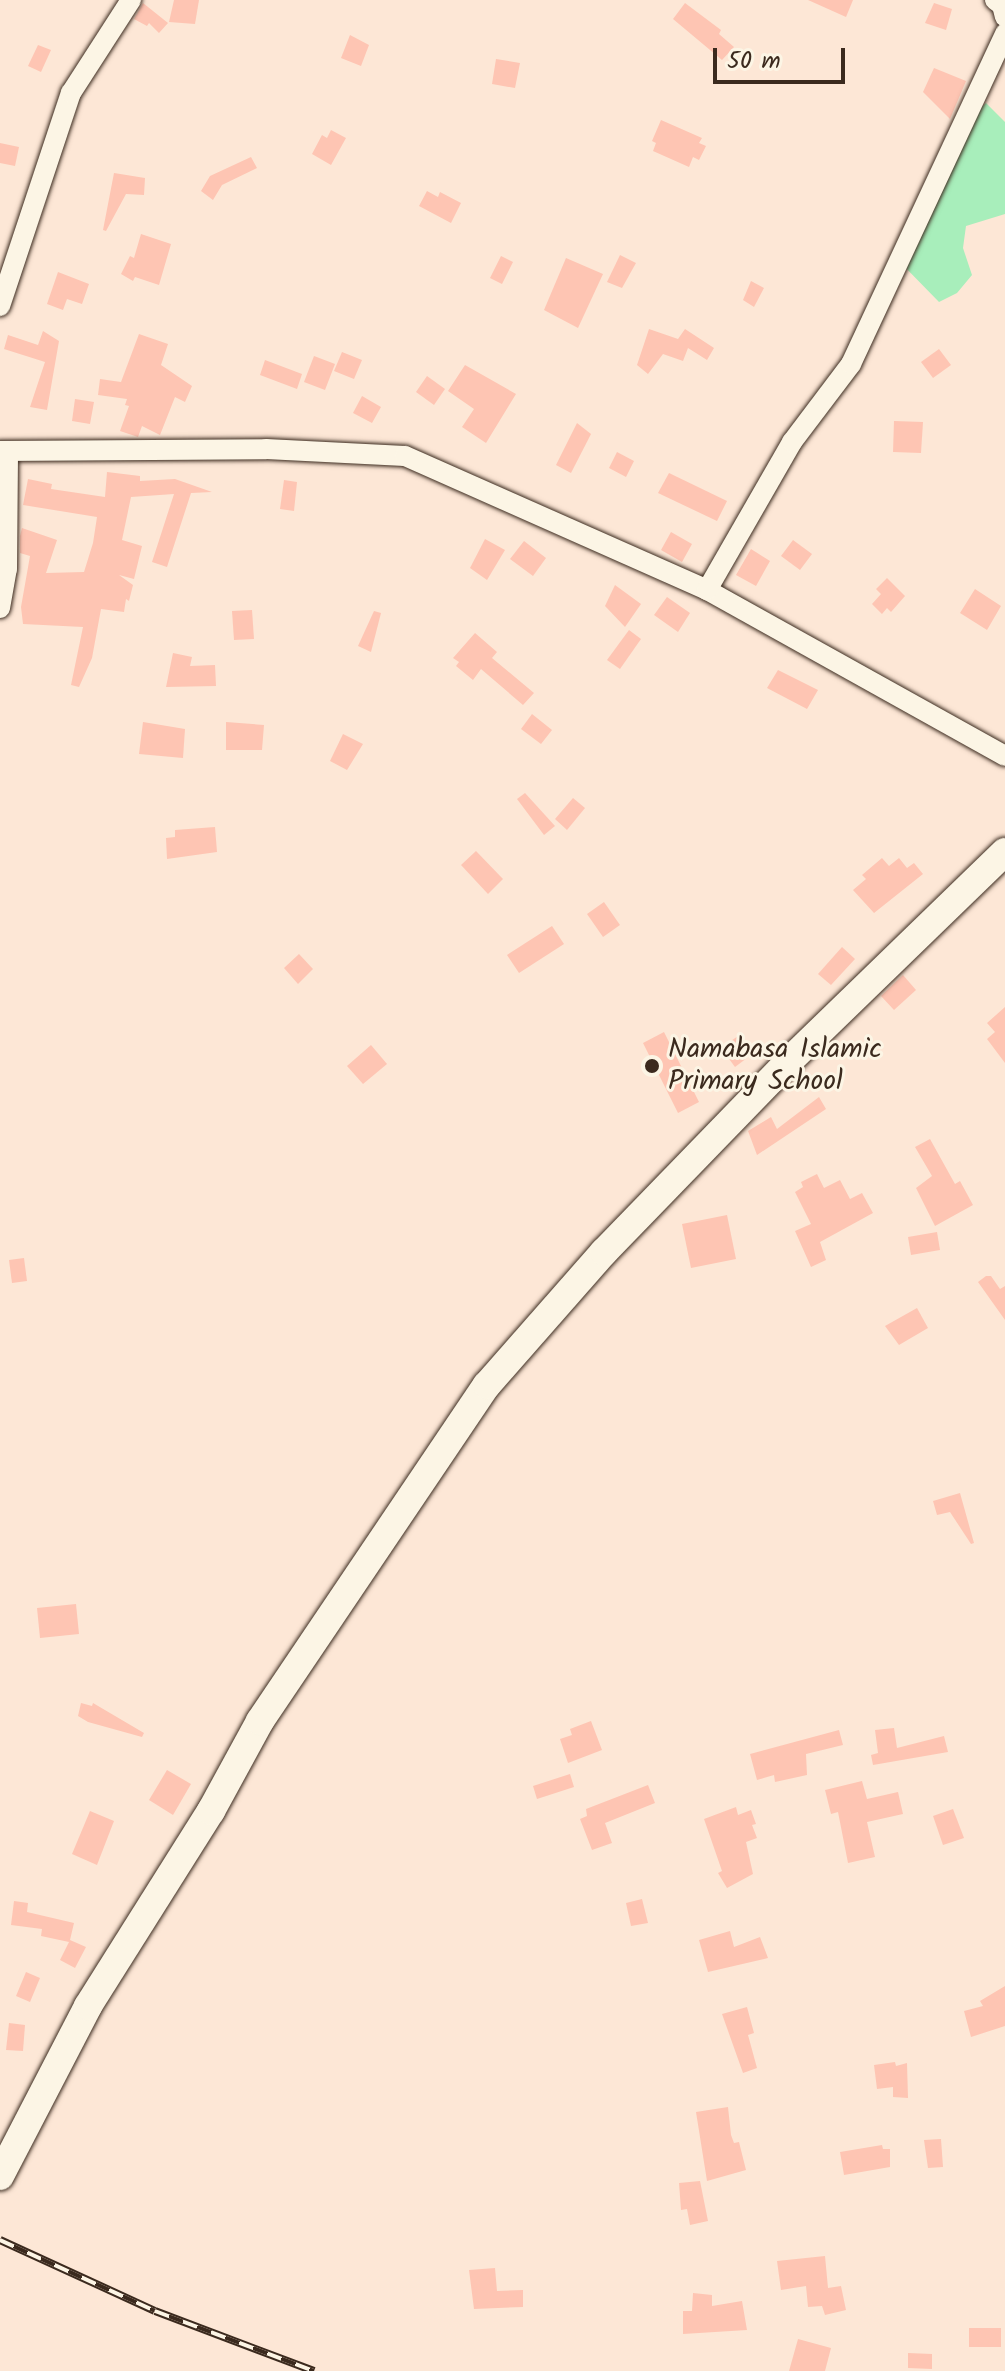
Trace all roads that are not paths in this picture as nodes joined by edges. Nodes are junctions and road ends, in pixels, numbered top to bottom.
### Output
1 (131, 0) edge
2 (995, 0) edge
3 (1005, 17) edge
4 (1005, 33) edge
5 (0, 306) edge
6 (4, 451) edge
7 (707, 590) junction
8 (0, 608) edge
9 (1005, 756) edge
10 (1005, 852) edge
11 (0, 2176) edge

1 - 5 street
2 - 3 street
4 - 7 street
6 - 7 street
6 - 8 street
7 - 9 street
10 - 11 street

